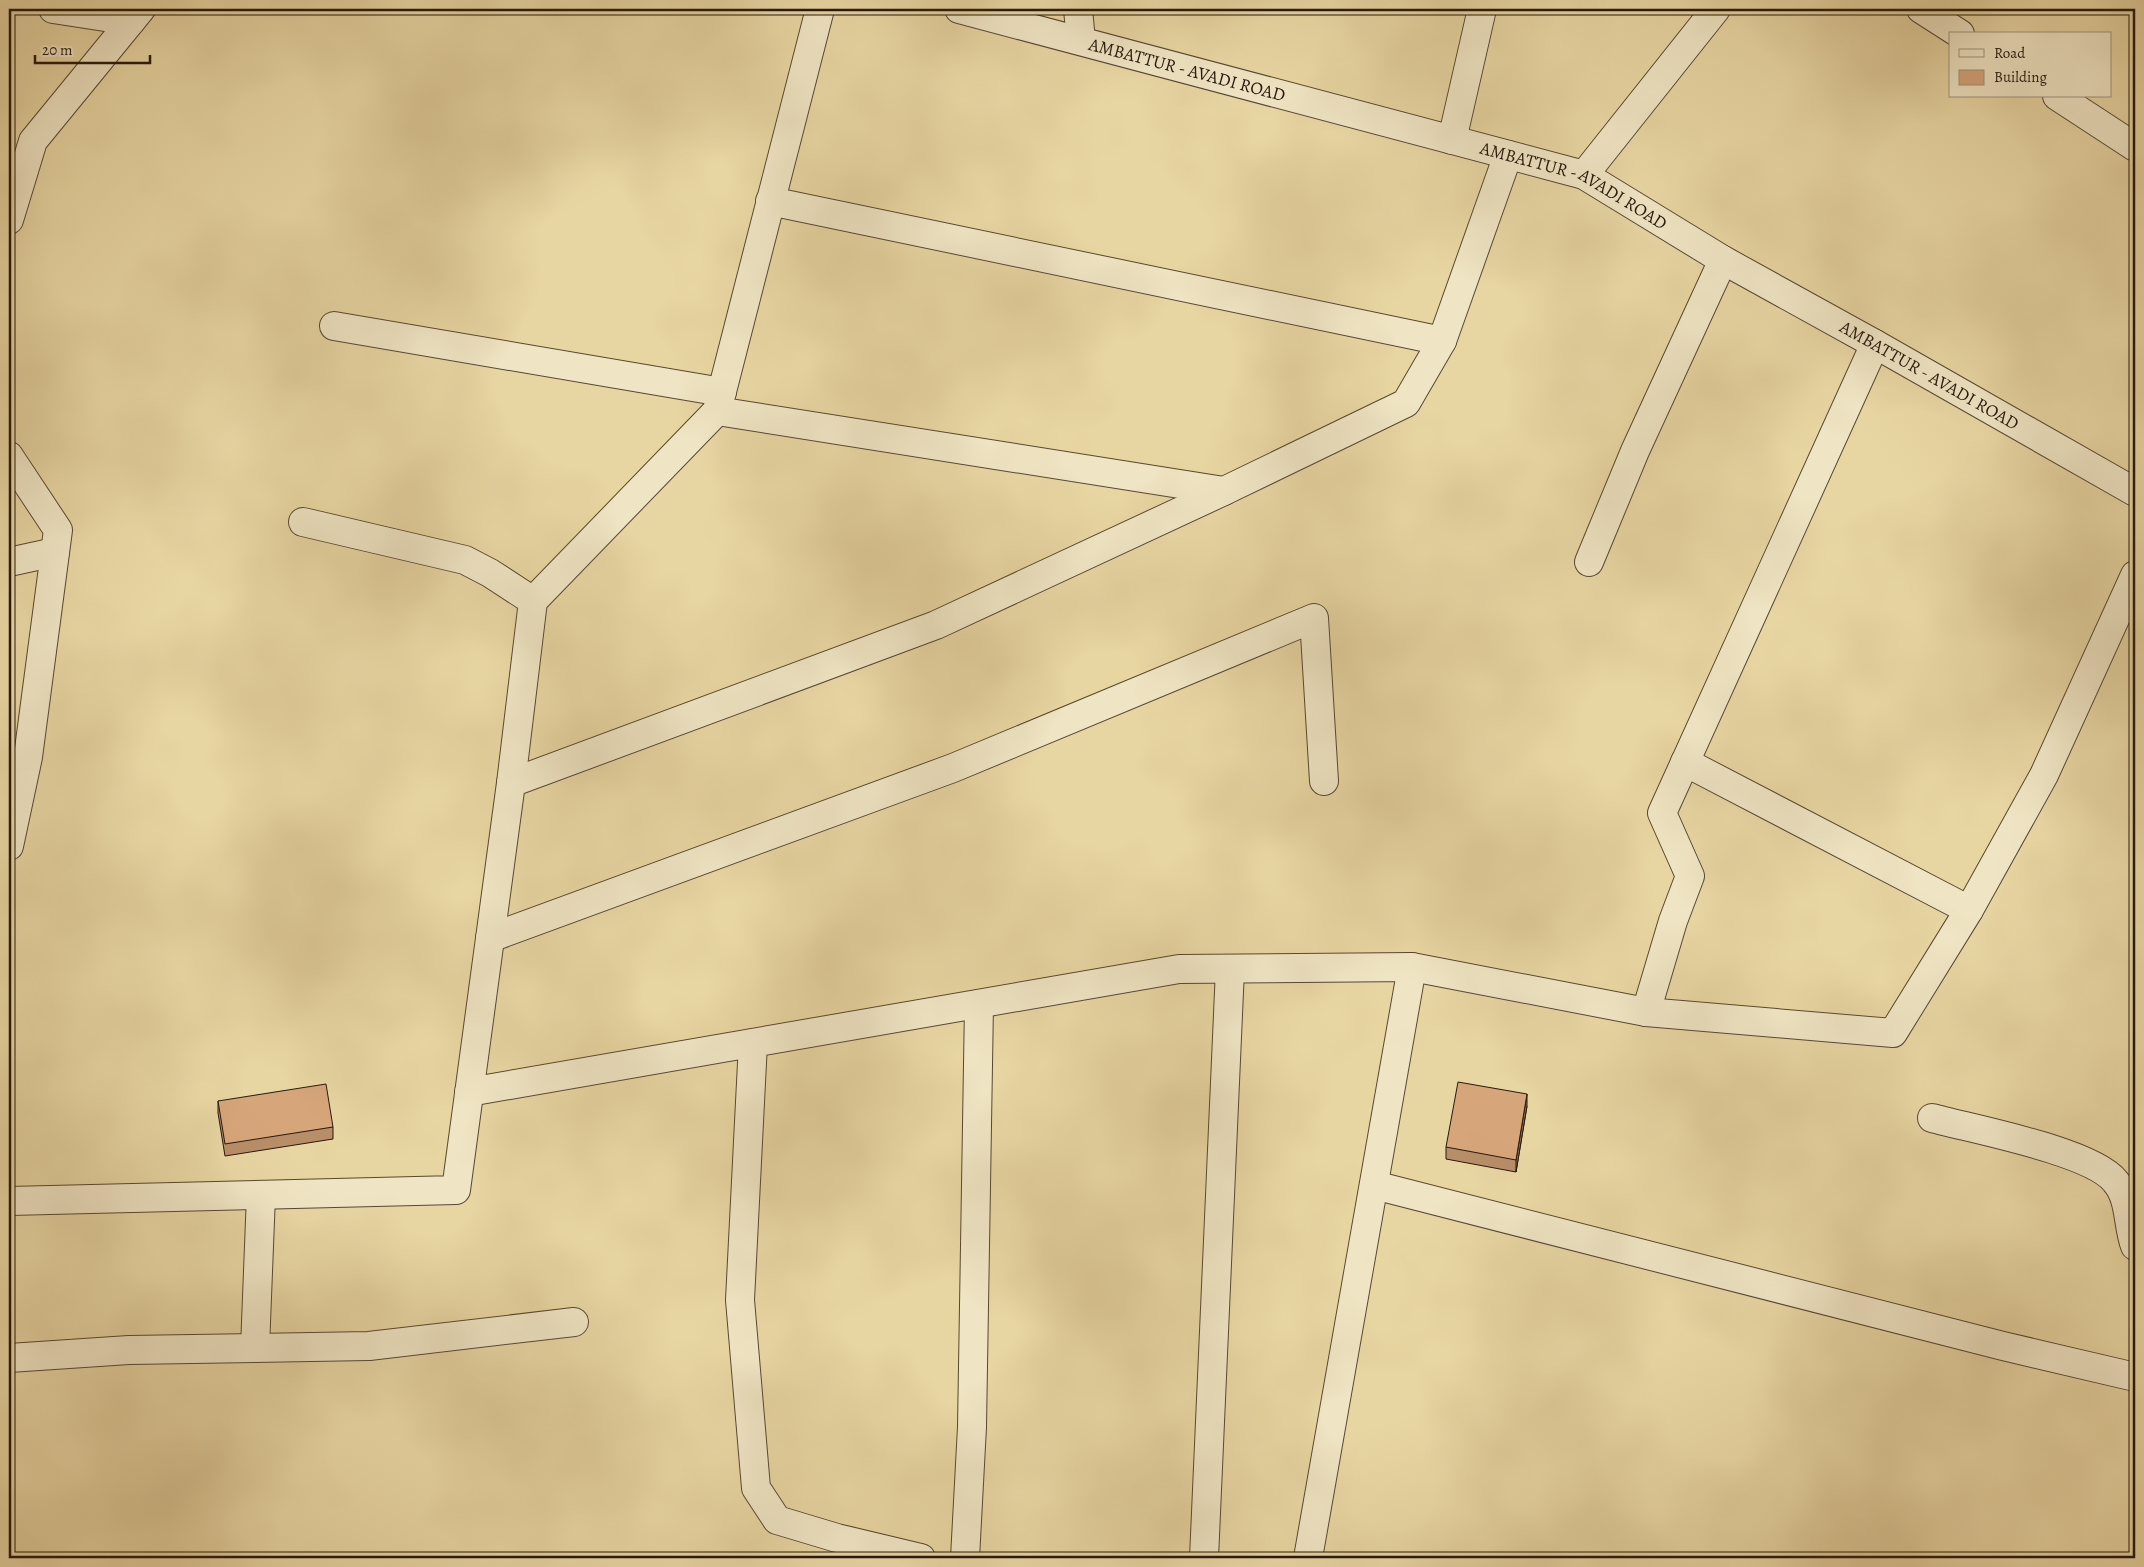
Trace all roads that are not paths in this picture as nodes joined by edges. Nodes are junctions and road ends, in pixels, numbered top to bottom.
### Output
1 (53, 9) edge
2 (820, 9) edge
3 (959, 9) edge
4 (1078, 9) edge
5 (1482, 9) edge
6 (1716, 9) edge
7 (1921, 9) edge
8 (136, 15) edge
9 (1957, 32) edge
10 (1080, 41) junction
11 (2060, 98) edge
12 (1452, 140) junction
13 (2135, 147) edge
14 (1508, 155) junction
15 (1584, 175) junction
16 (770, 201) junction
17 (9, 220) edge
18 (1723, 260) junction
19 (334, 326) dead end
20 (1442, 341) junction
21 (1875, 344) junction
22 (720, 401) junction
23 (9, 456) edge
24 (1224, 491) junction
25 (2135, 492) edge
26 (303, 522) dead end
27 (55, 552) junction
28 (9, 562) edge
29 (1589, 562) dead end
30 (2135, 575) edge
31 (533, 601) junction
32 (1685, 762) junction
33 (16, 780) edge
34 (1324, 781) dead end
35 (511, 782) junction
36 (9, 846) edge
37 (1968, 910) junction
38 (490, 938) junction
39 (1412, 967) junction
40 (1230, 969) junction
41 (979, 1004) junction
42 (1646, 1012) junction
43 (753, 1043) junction
44 (469, 1092) junction
45 (1932, 1118) dead end
46 (1374, 1185) junction
47 (262, 1195) junction
48 (9, 1201) edge
49 (2135, 1246) edge
50 (574, 1322) dead end
51 (255, 1348) junction
52 (9, 1358) edge
53 (2135, 1377) edge
54 (921, 1558) edge
55 (965, 1558) edge
56 (1204, 1558) edge
57 (1308, 1558) edge

1 - 8 street
2 - 16 street
3 - 10 street, AMBATTUR - AVADI ROAD
4 - 10 street
5 - 12 street
6 - 15 street
7 - 9 street
8 - 17 street
10 - 12 street, AMBATTUR - AVADI ROAD
11 - 13 street
12 - 14 street, AMBATTUR - AVADI ROAD
14 - 15 street, AMBATTUR - AVADI ROAD
14 - 20 street
15 - 18 street, AMBATTUR - AVADI ROAD
16 - 20 street
16 - 22 street
18 - 21 street, AMBATTUR - AVADI ROAD
18 - 29 street
19 - 22 street
20 - 24 street
21 - 25 street, AMBATTUR - AVADI ROAD
21 - 32 street
22 - 24 street
22 - 31 street
23 - 27 street
24 - 35 street
26 - 31 street
27 - 28 street
27 - 33 street
30 - 37 street
31 - 35 street
32 - 37 street
32 - 42 street
33 - 36 street
34 - 38 street
35 - 38 street
37 - 42 street
38 - 44 street
39 - 40 street
39 - 42 street
39 - 46 street
40 - 41 street
40 - 56 street
41 - 43 street
41 - 55 street
43 - 44 street
43 - 54 street
44 - 47 street
45 - 49 street
46 - 53 street
46 - 57 street
47 - 48 street
47 - 51 street
50 - 51 street
51 - 52 street

